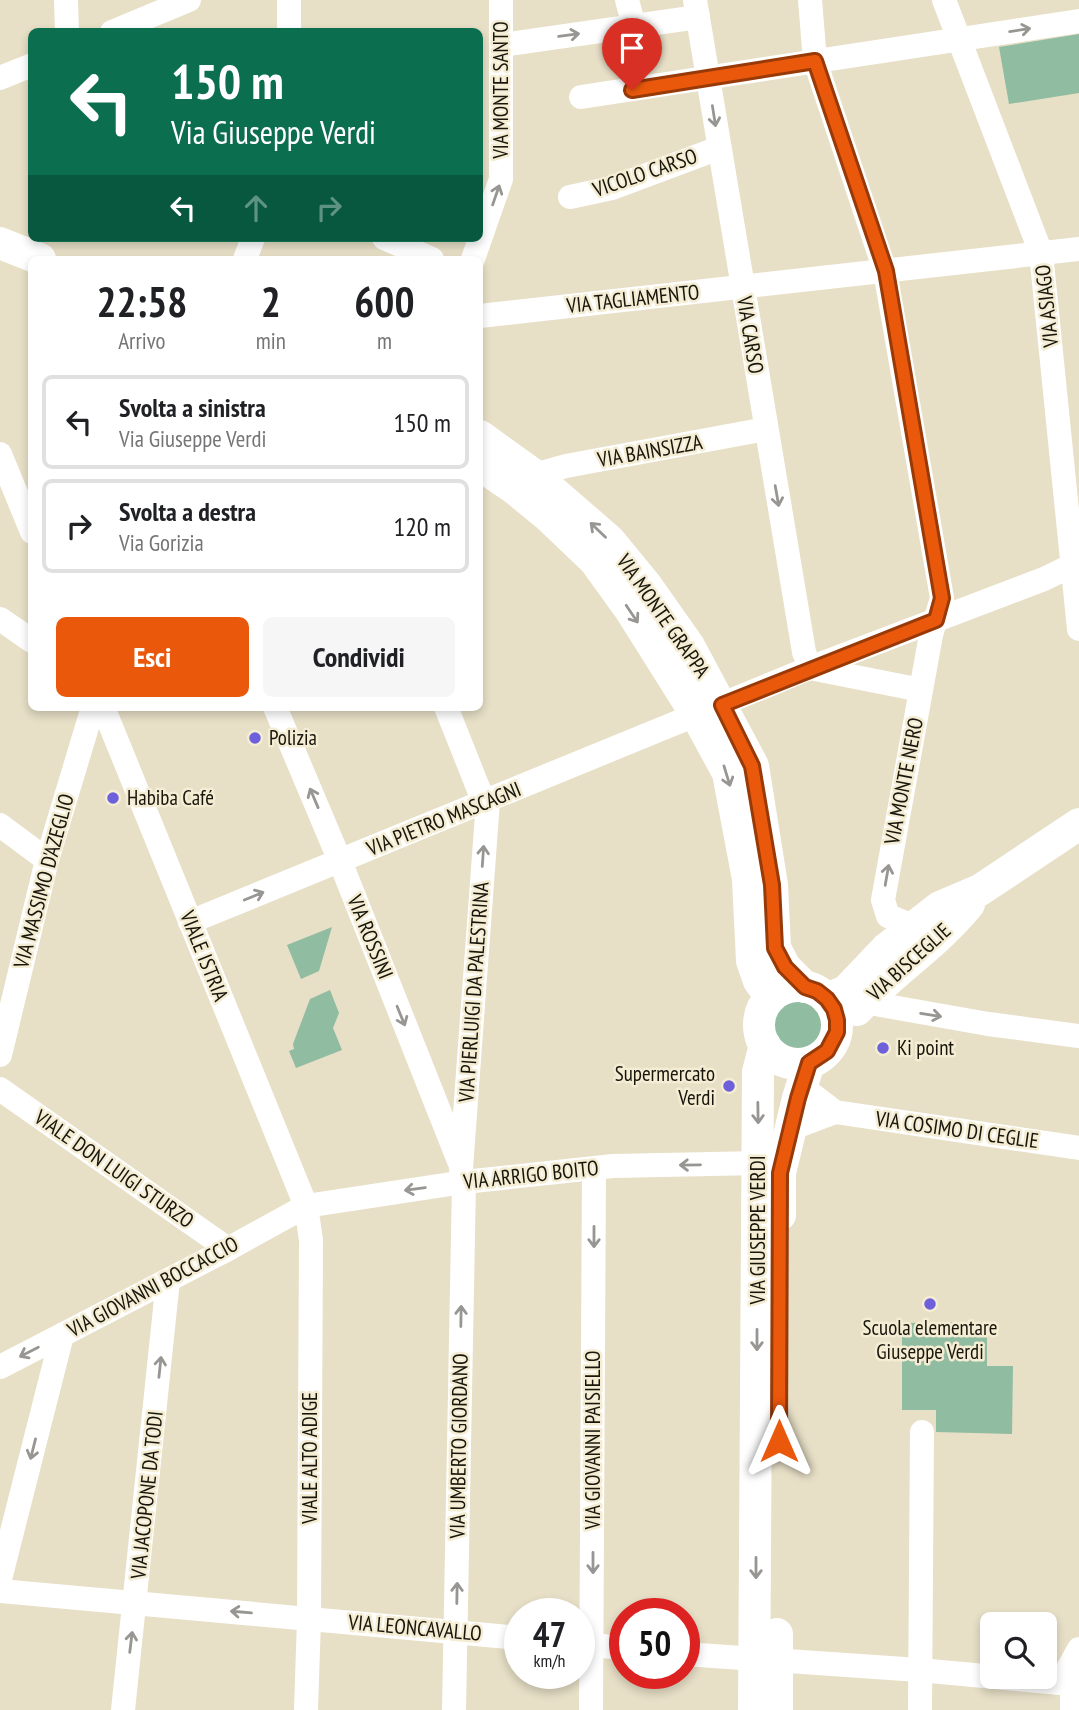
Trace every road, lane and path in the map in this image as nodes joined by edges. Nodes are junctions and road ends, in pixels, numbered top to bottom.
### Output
1 (66, 0) edge
2 (189, 0) edge
3 (289, 0) edge
4 (501, 0) edge
5 (627, 0) edge
6 (810, 0) edge
7 (944, 0) edge
8 (696, 8) edge
9 (1079, 21) edge
10 (634, 26) junction
11 (67, 28) edge
12 (122, 28) edge
13 (289, 28) edge
14 (960, 40) junction
15 (501, 45) junction
16 (815, 61) junction
17 (28, 67) edge
18 (0, 78) edge
19 (708, 78) junction
20 (581, 97) dead end
21 (719, 148) junction
22 (570, 197) dead end
23 (483, 230) edge
24 (392, 242) edge
25 (0, 243) edge
26 (1079, 249) edge
27 (1041, 253) junction
28 (32, 256) edge
29 (425, 256) edge
30 (0, 262) edge
31 (886, 271) junction
32 (28, 273) edge
33 (742, 286) junction
34 (483, 316) edge
35 (766, 429) junction
36 (483, 438) edge
37 (0, 454) edge
38 (483, 467) edge
39 (534, 475) junction
40 (28, 522) edge
41 (1076, 563) edge
42 (0, 619) edge
43 (936, 620) junction
44 (1079, 629) edge
45 (28, 638) edge
46 (810, 668) junction
47 (921, 690) junction
48 (710, 710) junction
49 (92, 711) edge
50 (105, 711) edge
51 (277, 711) edge
52 (448, 711) edge
53 (488, 801) junction
54 (1079, 824) edge
55 (0, 825) edge
56 (47, 860) junction
57 (340, 861) junction
58 (980, 890) junction
59 (190, 922) junction
60 (913, 926) junction
61 (816, 993) junction
62 (771, 997) junction
63 (864, 1002) junction
64 (837, 1032) junction
65 (1079, 1037) edge
66 (765, 1045) junction
67 (0, 1055) edge
68 (805, 1074) junction
69 (0, 1089) edge
70 (835, 1112) junction
71 (790, 1129) junction
72 (1079, 1148) edge
73 (759, 1163) junction
74 (594, 1169) junction
75 (462, 1175) junction
76 (306, 1206) junction
77 (228, 1249) junction
78 (168, 1280) junction
79 (62, 1335) junction
80 (0, 1367) edge
81 (922, 1432) dead end
82 (0, 1579) edge
83 (0, 1591) edge
84 (587, 1598) edge
85 (135, 1603) junction
86 (309, 1619) junction
87 (456, 1633) junction
88 (504, 1637) edge
89 (1079, 1648) edge
90 (700, 1655) edge
91 (766, 1660) junction
92 (919, 1670) junction
93 (1070, 1683) edge
94 (589, 1689) edge
95 (123, 1710) edge
96 (306, 1710) edge
97 (454, 1710) edge
98 (591, 1710) edge
99 (754, 1710) edge
100 (777, 1710) edge
101 (920, 1710) edge
102 (1072, 1710) edge

1 - 11 street
2 - 12 street
3 - 13 street
4 - 15 street, VIA MONTE SANTO
5 - 10 street
6 - 16 street, VIA MONTE NERO
7 - 14 street, VIA ASIAGO
8 - 10 street
8 - 19 street, VIA CARSO
14 -> 9 street
15 -> 10 street
14 - 16 street
14 - 27 street, VIA ASIAGO
23 -> 15 street, VIA MONTE SANTO
16 - 19 street
16 - 31 street, VIA MONTE NERO
17 - 18 street
19 - 20 street
19 -> 21 street, VIA CARSO
21 - 22 street, VICOLO CARSO
21 - 33 street, VIA CARSO
24 - 29 street
25 - 28 main road
26 - 27 street, VIA TAGLIAMENTO
27 - 31 street, VIA TAGLIAMENTO
27 - 41 street, VIA ASIAGO
30 - 32 main road
31 - 33 street, VIA TAGLIAMENTO
31 - 43 street, VIA MONTE NERO
33 - 34 street, VIA TAGLIAMENTO
33 - 35 street, VIA CARSO
35 - 39 street, VIA BAINSIZZA
35 -> 46 street, VIA CARSO
36 - 39 main road, VIA MONTE GRAPPA
37 - 40 street
38 -> 48 main road, VIA MONTE GRAPPA
48 -> 39 main road, VIA MONTE GRAPPA
41 - 43 street, VIA PIETRO MASCAGNI
41 - 44 street, VIA ASIAGO
42 - 45 street
43 - 46 street, VIA PIETRO MASCAGNI
43 - 47 street, VIA MONTE NERO
46 - 47 street
46 - 48 street, VIA PIETRO MASCAGNI
60 -> 47 street, VIA MONTE NERO
48 - 53 street, VIA PIETRO MASCAGNI
48 - 61 main road
48 -> 62 main road
49 - 56 street, VIA MASSIMO D'AZEGLIO
50 - 59 street, VIALE ISTRIA
57 -> 51 street, VIA ROSSINI
52 - 53 street
53 - 57 street, VIA PIETRO MASCAGNI
75 -> 53 street, VIA PIERLUIGI DA PALESTRINA
54 - 58 main road, VIA BISCEGLIE
55 - 56 street
56 - 67 street, VIA MASSIMO D'AZEGLIO
59 -> 57 street, VIA PIETRO MASCAGNI
57 -> 75 street, VIA ROSSINI
58 - 60 main road, VIA BISCEGLIE
58 - 63 main road, VIA BISCEGLIE
59 - 76 street, VIALE ISTRIA
60 - 61 main road, VIA BISCEGLIE
61 - 62 main road
61 - 64 main road
62 - 66 main road, VIA GIUSEPPE VERDI
63 - 64 main road, VIA BISCEGLIE
63 -> 65 street
64 - 68 main road
66 - 68 main road
66 -> 73 main road, VIA GIUSEPPE VERDI
68 - 70 street
68 - 71 main road, VIA GIUSEPPE VERDI
69 - 77 street, VIALE DON LUIGI STURZO
70 - 71 street
70 - 72 street, VIA COSIMO DI CEGLIE
71 - 91 main road, VIA GIUSEPPE VERDI
73 -> 74 street, VIA ARRIGO BOITO
73 -> 91 main road, VIA GIUSEPPE VERDI
74 - 75 street, VIA ARRIGO BOITO
74 -> 84 street, VIA GIOVANNI PAISIELLO
75 -> 76 street, VIA ARRIGO BOITO
87 -> 75 street, VIA UMBERTO GIORDANO
76 - 77 street, VIA GIOVANNI BOCCACCIO
76 - 86 street, VIALE ALTO ADIGE
77 - 78 street, VIA GIOVANNI BOCCACCIO
78 - 79 street, VIA GIOVANNI BOCCACCIO
85 -> 78 street, VIA JACOPONE DA TODI
79 -> 80 street, VIA GIOVANNI BOCCACCIO
79 -> 82 street
81 - 92 street
83 - 85 street, VIA LEONCAVALLO
86 -> 85 street, VIA LEONCAVALLO
95 -> 85 street, VIA JACOPONE DA TODI
86 - 87 street, VIA LEONCAVALLO
86 - 96 street, VIALE ALTO ADIGE
87 - 88 street, VIA LEONCAVALLO
87 - 97 street, VIA UMBERTO GIORDANO
89 - 93 street
90 - 91 street
91 - 92 street
91 - 99 main road, VIA GIUSEPPE VERDI
91 - 100 main road, VIA GIUSEPPE VERDI
92 - 93 street
92 - 101 street
93 - 102 street
94 - 98 street, VIA GIOVANNI PAISIELLO

